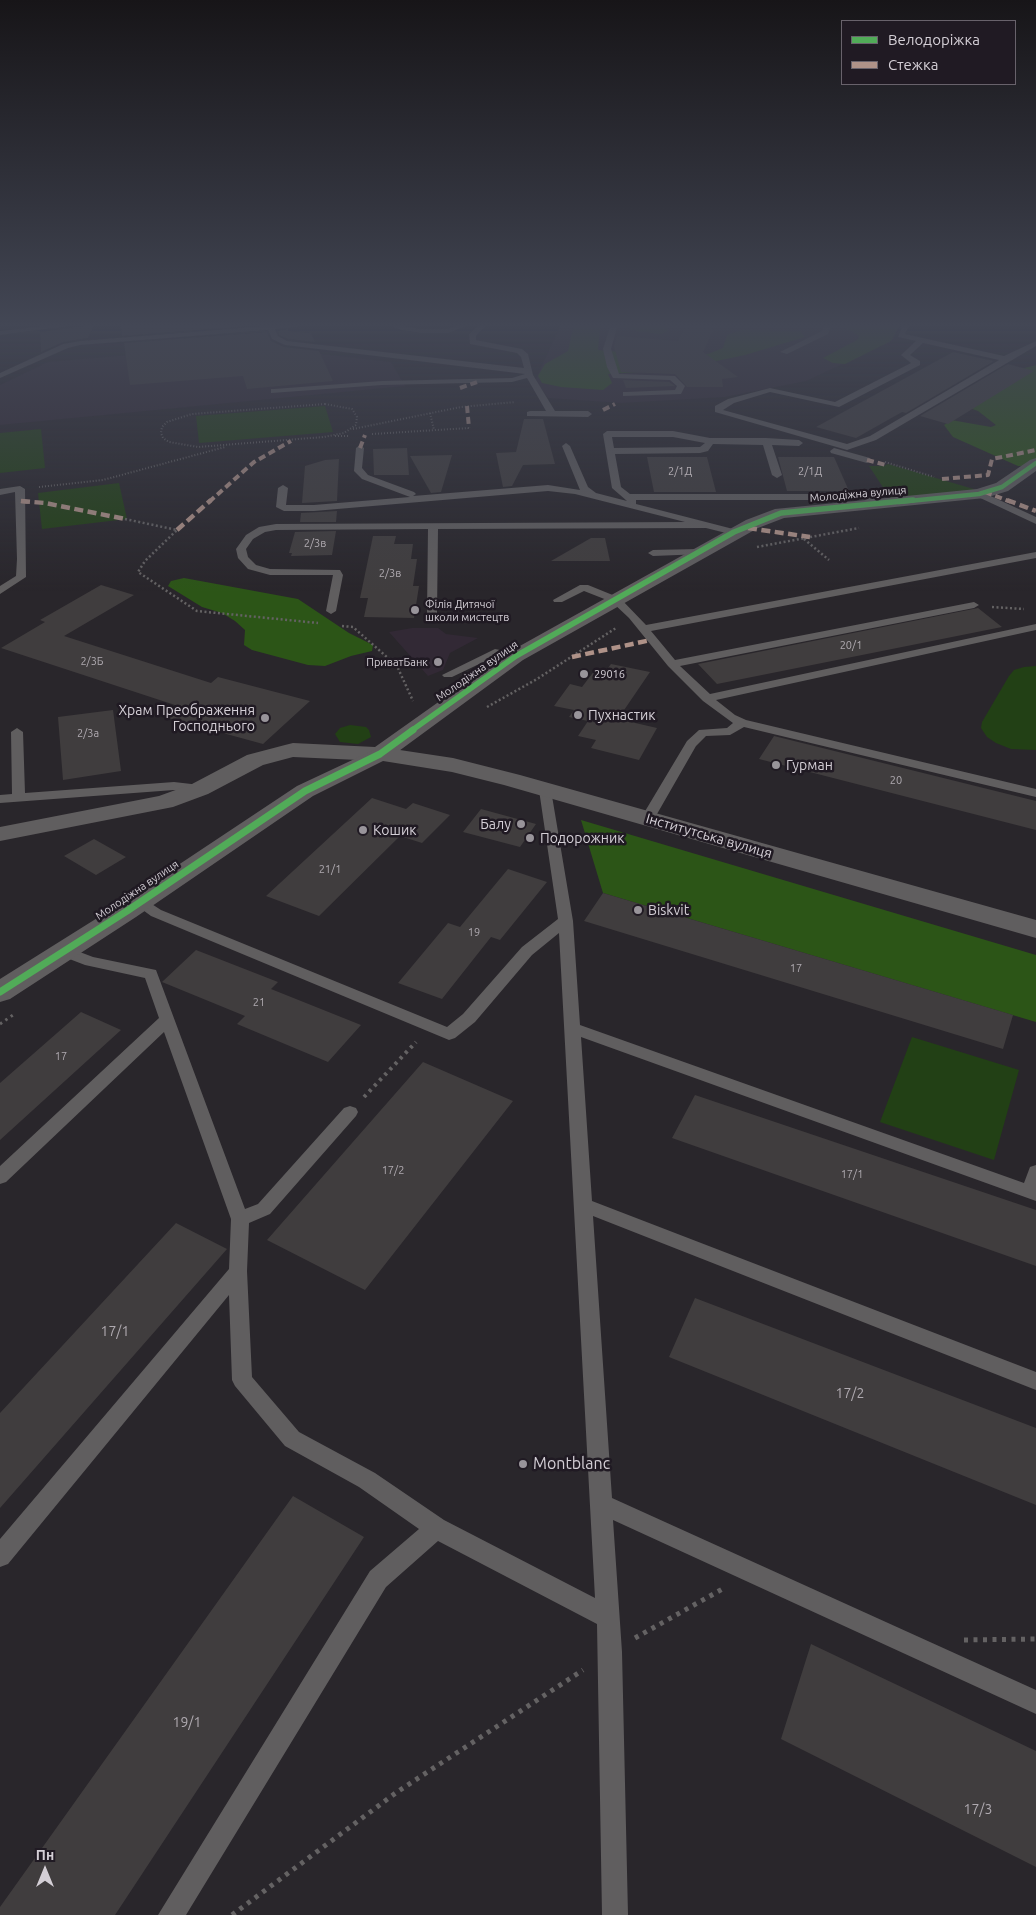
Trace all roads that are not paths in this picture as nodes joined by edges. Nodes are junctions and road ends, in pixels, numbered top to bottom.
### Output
1 (724, 413) edge
2 (914, 413) edge
3 (530, 414) dead end
4 (552, 414) joint
5 (588, 414) dead end
6 (710, 441) junction
7 (766, 441) junction
8 (566, 446) dead end
9 (360, 448) dead end
10 (609, 450) junction
11 (867, 460) dead end
12 (1036, 463) edge
13 (777, 475) dead end
14 (284, 488) dead end
15 (0, 492) edge
16 (979, 494) junction
17 (594, 495) junction
18 (423, 497) junction
19 (625, 497) junction
20 (874, 497) dead end
21 (642, 508) junction
22 (1036, 521) edge
23 (705, 525) junction
24 (433, 527) junction
25 (734, 532) junction
26 (699, 552) junction
27 (653, 553) dead end
28 (1036, 555) edge
29 (0, 590) edge
30 (558, 600) dead end
31 (616, 600) junction
32 (974, 605) road end
33 (331, 611) dead end
34 (432, 613) dead end
35 (1036, 627) edge
36 (642, 629) junction
37 (516, 656) junction
38 (672, 664) junction
39 (448, 675) dead end
40 (707, 698) junction
41 (742, 722) junction
42 (17, 732) dead end
43 (380, 754) junction
44 (200, 789) junction
45 (545, 790) junction
46 (1036, 793) edge
47 (19, 796) junction
48 (0, 799) edge
49 (648, 818) junction
50 (0, 834) edge
51 (139, 902) junction
52 (566, 922) junction
53 (1036, 929) edge
54 (64, 950) junction
55 (0, 992) edge
56 (168, 1018) junction
57 (573, 1028) junction
58 (350, 1112) road end
59 (1036, 1172) edge
60 (0, 1177) edge
61 (1034, 1193) edge
62 (583, 1205) junction
63 (240, 1219) junction
64 (238, 1271) junction
65 (1036, 1381) edge
66 (601, 1504) junction
67 (436, 1528) junction
68 (0, 1556) edge
69 (608, 1617) junction
70 (1036, 1702) edge
71 (171, 1915) edge
72 (615, 1915) edge

1 - 2 lane
3 - 4 lane
4 - 5 lane
6 - 7 lane
6 - 10 lane
6 - 10 lane
7 - 11 lane
7 - 13 lane
8 - 17 lane
9 - 18 lane
10 - 19 lane
12 - 16 street, Молодіжна вулиця
14 - 18 lane
15 - 29 lane
16 - 22 lane
16 - 25 street, Молодіжна вулиця
17 - 18 lane
17 - 21 lane
19 - 20 lane
19 - 21 lane
21 - 23 lane
23 - 24 lane
23 - 25 lane
24 - 33 lane
24 - 34 lane
25 - 26 street, Молодіжна вулиця
26 - 27 lane
26 - 31 street, Молодіжна вулиця
28 - 36 lane
30 - 31 lane
31 - 36 lane
31 - 37 street, Молодіжна вулиця
32 - 38 lane
35 - 40 lane
36 - 38 lane
37 - 39 lane
37 - 43 street, Молодіжна вулиця
38 - 40 lane
40 - 41 lane
41 - 46 lane
41 - 49 lane
42 - 47 lane
43 - 44 street, Інститутська вулиця
43 - 45 street, Інститутська вулиця
43 - 51 street, Молодіжна вулиця
44 - 47 lane
44 - 50 street, Інститутська вулиця
45 - 49 street, Інститутська вулиця
45 - 52 lane
47 - 48 lane
49 - 53 street, Інститутська вулиця
51 - 52 lane
51 - 54 street, Молодіжна вулиця
52 - 57 lane
54 - 55 street, Молодіжна вулиця
54 - 56 lane
56 - 60 lane
56 - 63 lane
57 - 61 lane
57 - 62 lane
58 - 63 lane
59 - 61 lane
62 - 65 lane
62 - 66 lane
63 - 64 lane
64 - 67 lane
64 - 68 lane
66 - 69 lane
66 - 70 lane
67 - 69 lane
67 - 71 lane
69 - 72 lane

